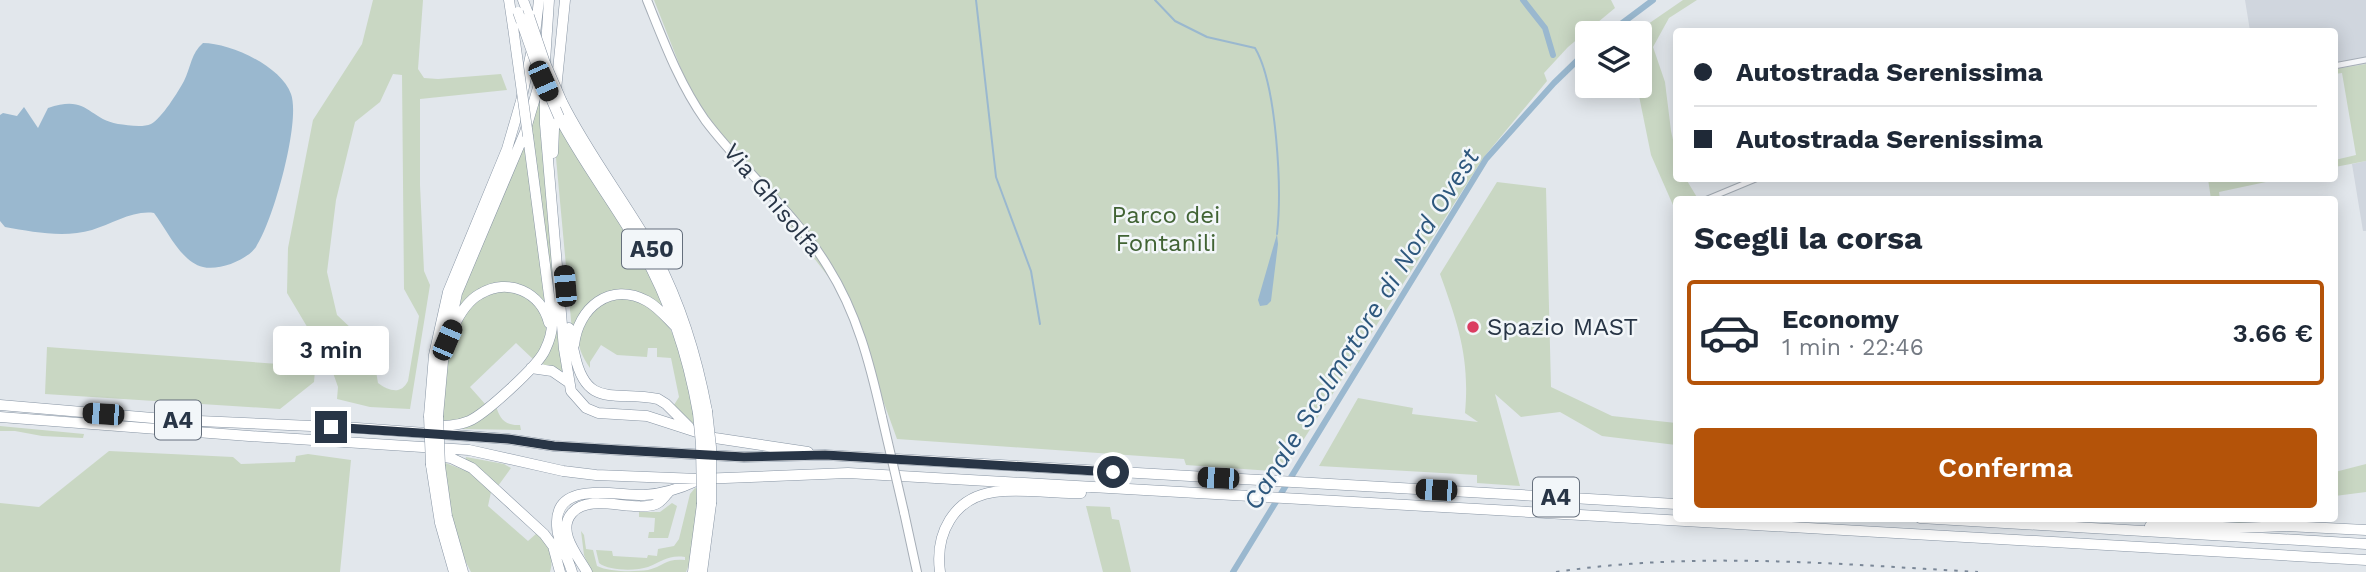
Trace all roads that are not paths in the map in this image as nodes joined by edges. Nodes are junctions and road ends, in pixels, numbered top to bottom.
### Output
1 (509, 0) edge
2 (515, 0) edge
3 (523, 0) edge
4 (539, 0) edge
5 (549, 0) edge
6 (565, 0) edge
7 (647, 0) edge
8 (545, 60) junction
9 (2366, 60) edge
10 (2338, 65) edge
11 (1748, 182) edge
12 (1715, 196) edge
13 (678, 330) junction
14 (551, 334) junction
15 (447, 340) junction
16 (573, 349) junction
17 (531, 368) junction
18 (568, 382) junction
19 (0, 405) edge
20 (702, 412) junction
21 (433, 416) junction
22 (0, 417) edge
23 (357, 428) junction
24 (695, 433) junction
25 (383, 445) junction
26 (825, 455) junction
27 (435, 466) junction
28 (699, 479) junction
29 (1143, 491) junction
30 (668, 493) junction
31 (707, 504) junction
32 (1673, 504) edge
33 (1673, 520) edge
34 (1699, 522) edge
35 (1986, 522) edge
36 (2118, 530) junction
37 (2366, 530) edge
38 (2366, 544) edge
39 (2366, 560) edge
40 (463, 569) edge
41 (557, 570) edge
42 (454, 572) edge
43 (572, 572) edge
44 (587, 572) edge
45 (691, 572) edge
46 (702, 572) edge
47 (917, 572) edge
48 (940, 572) edge

1 - 14 highway, bridge
2 - 13 highway, bridge
3 - 20 highway, A50, bridge
4 - 21 highway
5 - 8 highway
6 - 16 highway
7 - 47 street, Via Ghisolfa, bridge
8 - 15 highway
8 - 18 highway
9 - 10 street
11 - 12 street
13 - 16 highway
13 - 20 highway
14 - 15 highway
14 - 17 highway
15 - 21 highway
16 - 24 highway
17 - 18 highway
17 - 23 highway
18 - 24 highway
19 - 23 highway, A4
20 - 31 highway, A50, bridge
21 - 27 highway, bridge
22 - 25 highway, A4
23 - 26 highway, A4
24 - 26 highway
25 - 28 highway, A4
25 - 41 highway
26 - 32 highway, A4
27 - 40 highway
27 - 42 highway
28 - 29 highway, A4
28 - 30 highway
29 - 33 highway, A4
29 - 48 highway
30 - 43 highway
30 - 44 highway
31 - 45 highway
31 - 46 highway, A50
34 - 39 highway, A4
35 - 36 highway
36 - 37 highway
36 - 38 highway

